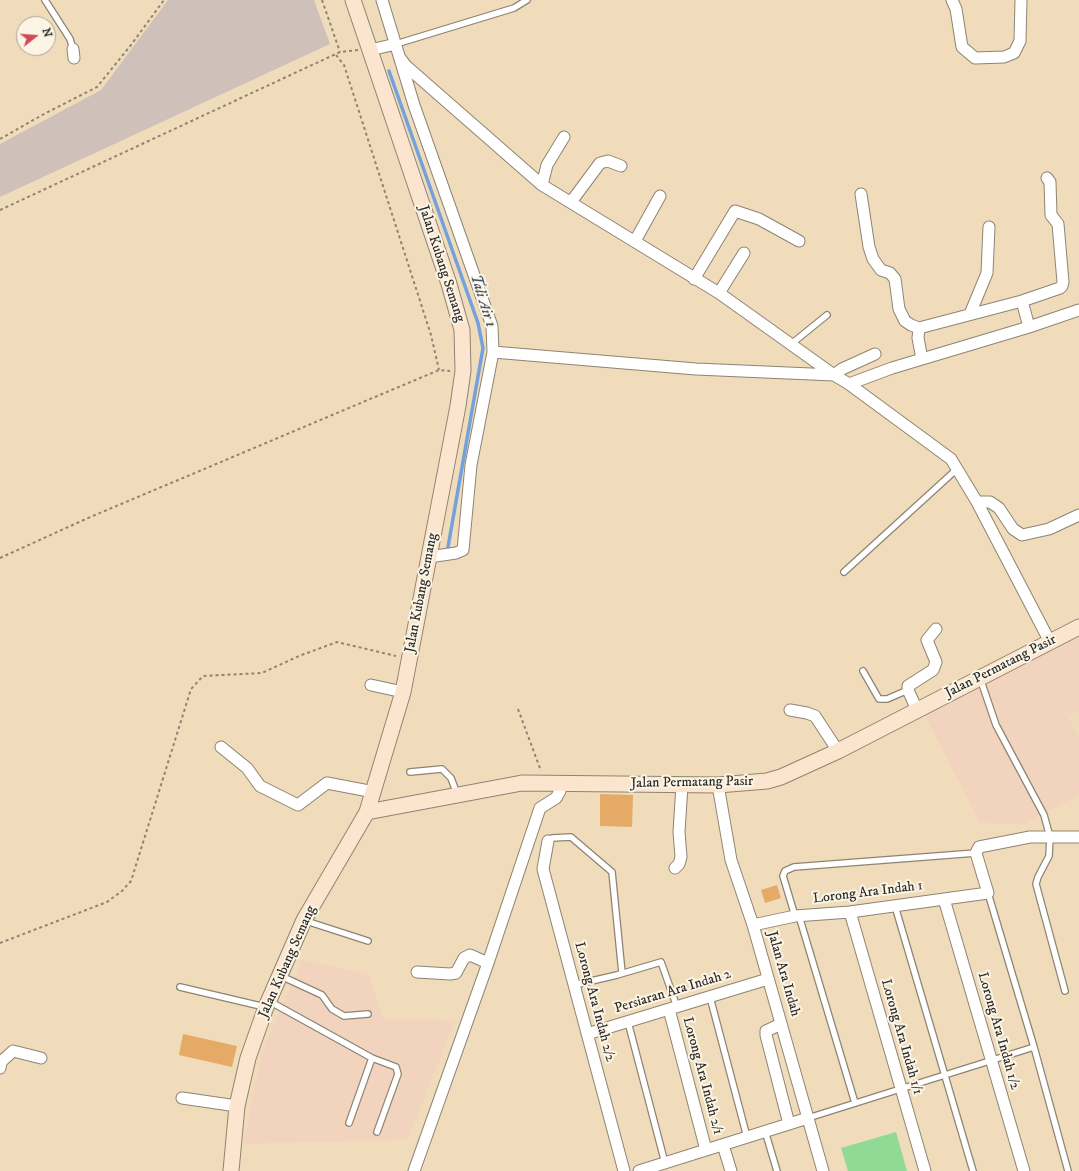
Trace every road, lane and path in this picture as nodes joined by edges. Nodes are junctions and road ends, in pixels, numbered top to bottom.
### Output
1 (46, 0) edge
2 (164, 0) edge
3 (322, 0) edge
4 (353, 0) edge
5 (382, 0) edge
6 (527, 0) edge
7 (952, 0) edge
8 (1021, 0) edge
9 (396, 44) junction
10 (370, 50) junction
11 (340, 52) junction
12 (74, 54) dead end
13 (336, 55) junction
14 (400, 58) junction
15 (564, 137) dead end
16 (0, 138) edge
17 (621, 166) dead end
18 (1046, 178) dead end
19 (542, 185) junction
20 (861, 194) dead end
21 (660, 196) dead end
22 (571, 202) junction
23 (0, 210) edge
24 (989, 227) dead end
25 (635, 241) junction
26 (799, 241) dead end
27 (744, 253) dead end
28 (694, 279) junction
29 (719, 293) junction
30 (1022, 301) junction
31 (1079, 310) edge
32 (970, 314) junction
33 (827, 315) dead end
34 (1029, 327) junction
35 (919, 328) junction
36 (790, 344) junction
37 (493, 352) junction
38 (875, 354) dead end
39 (922, 359) junction
40 (834, 375) junction
41 (849, 384) junction
42 (957, 469) junction
43 (977, 502) junction
44 (1079, 515) edge
45 (429, 557) junction
46 (0, 558) edge
47 (844, 572) dead end
48 (1079, 627) edge
49 (936, 629) dead end
50 (1050, 642) junction
51 (410, 659) junction
52 (863, 671) dead end
53 (980, 677) junction
54 (371, 685) dead end
55 (908, 690) junction
56 (403, 692) junction
57 (518, 709) dead end
58 (790, 710) dead end
59 (917, 710) junction
60 (221, 747) dead end
61 (838, 751) junction
62 (410, 772) dead end
63 (553, 783) junction
64 (682, 785) junction
65 (718, 785) junction
66 (374, 792) junction
67 (457, 794) junction
68 (367, 812) junction
69 (1050, 837) junction
70 (1079, 837) edge
71 (548, 841) joint
72 (976, 852) junction
73 (675, 868) dead end
74 (988, 893) junction
75 (944, 899) junction
76 (895, 905) junction
77 (850, 912) junction
78 (797, 916) junction
79 (304, 920) junction
80 (753, 925) junction
81 (368, 941) dead end
82 (0, 943) edge
83 (488, 963) junction
84 (417, 972) dead end
85 (622, 973) junction
86 (279, 975) junction
87 (768, 979) junction
88 (574, 985) junction
89 (180, 987) dead end
90 (1065, 991) dead end
91 (710, 997) junction
92 (267, 1004) junction
93 (673, 1008) junction
94 (368, 1014) dead end
95 (628, 1022) junction
96 (781, 1024) junction
97 (587, 1034) junction
98 (1034, 1047) junction
99 (41, 1058) dead end
100 (372, 1058) junction
101 (991, 1060) junction
102 (0, 1068) edge
103 (946, 1075) junction
104 (901, 1089) junction
105 (182, 1098) dead end
106 (855, 1103) junction
107 (237, 1106) junction
108 (808, 1118) junction
109 (348, 1123) dead end
110 (789, 1124) junction
111 (765, 1131) junction
112 (377, 1132) dead end
113 (747, 1137) junction
114 (723, 1145) junction
115 (706, 1150) junction
116 (665, 1163) junction
117 (231, 1171) edge
118 (414, 1171) edge
119 (624, 1171) edge
120 (639, 1171) edge
121 (731, 1171) edge
122 (777, 1171) edge
123 (823, 1171) edge
124 (925, 1171) edge
125 (973, 1171) edge
126 (1024, 1171) edge
127 (1068, 1171) edge

1 - 12 lane
2 - 16 path
3 - 11 path
4 - 10 main road, Jalan Kubang Semang
5 - 9 street
6 - 9 lane
7 - 8 street
9 - 10 street
9 - 14 street
10 - 11 path
10 - 45 main road, Jalan Kubang Semang
11 - 13 path
13 - 23 path
13 - 46 path
14 - 19 street
14 - 37 street
15 - 19 street
17 - 22 street
18 - 30 street
19 - 22 street
20 - 35 street
21 - 25 street
22 - 25 street
24 - 32 street
25 - 28 street
26 - 28 street
27 - 29 street
28 - 29 street
29 - 36 street
30 - 32 street
30 - 34 street
31 - 34 street
32 - 35 street
33 - 36 lane
34 - 39 street
35 - 39 street
36 - 40 street
37 - 40 street
37 - 45 street
38 - 40 street
39 - 41 street
40 - 41 street
41 - 42 street
42 - 43 street
42 - 47 lane
43 - 44 street
43 - 50 street
45 - 51 main road, Jalan Kubang Semang
48 - 50 main road, Jalan Permatang Pasir
49 - 55 street
50 - 53 main road, Jalan Permatang Pasir
51 - 56 main road, Jalan Kubang Semang
51 - 82 path
52 - 55 lane
53 - 59 main road, Jalan Permatang Pasir
53 - 69 lane
54 - 56 street
55 - 59 street
56 - 66 main road, Jalan Kubang Semang
57 - 63 path
58 - 61 street
59 - 61 main road, Jalan Permatang Pasir
60 - 66 street
61 - 65 main road, Jalan Permatang Pasir
62 - 67 lane
63 - 64 main road, Jalan Permatang Pasir
63 - 67 main road, Jalan Permatang Pasir
63 - 83 street
64 - 65 main road, Jalan Permatang Pasir
64 - 73 street
65 - 80 street, Jalan Ara Indah
66 - 68 main road, Jalan Kubang Semang
67 - 68 main road, Jalan Permatang Pasir
68 - 79 main road, Jalan Kubang Semang
69 - 70 street
69 - 72 street
69 - 90 lane
71 - 85 lane
71 - 88 street, Lorong Ara Indah 2/2
72 - 74 street
72 - 78 lane
74 - 75 street, Lorong Ara Indah 1
74 - 98 lane
75 - 76 street, Lorong Ara Indah 1
75 - 101 street, Lorong Ara Indah 1/2
76 - 77 street, Lorong Ara Indah 1
76 - 103 lane
77 - 78 street, Lorong Ara Indah 1
77 - 104 street, Lorong Ara Indah 1/1
78 - 80 street, Lorong Ara Indah 1
78 - 106 lane
79 - 81 lane
79 - 86 main road, Jalan Kubang Semang
80 - 87 street, Jalan Ara Indah
83 - 84 street
83 - 118 street
85 - 88 lane
85 - 93 lane
86 - 92 main road, Jalan Kubang Semang
86 - 94 lane
87 - 91 street, Persiaran Ara Indah 2
87 - 96 street, Jalan Ara Indah
88 - 97 street, Lorong Ara Indah 2/2
89 - 92 lane
91 - 93 street, Persiaran Ara Indah 2
91 - 113 lane
92 - 100 lane
92 - 107 main road, Jalan Kubang Semang
93 - 95 street, Persiaran Ara Indah 2
93 - 115 street, Lorong Ara Indah 2/1
95 - 97 street, Persiaran Ara Indah 2
95 - 116 lane
96 - 108 street, Jalan Ara Indah
96 - 110 street
97 - 119 street, Lorong Ara Indah 2/2
98 - 101 lane
98 - 127 lane
99 - 102 street
100 - 109 lane
100 - 112 lane
101 - 103 lane
101 - 126 street, Lorong Ara Indah 1/2
103 - 104 lane
103 - 125 lane
104 - 106 lane
104 - 124 street, Lorong Ara Indah 1/1
105 - 107 street
106 - 108 lane
107 - 117 main road, Jalan Kubang Semang
108 - 110 street
108 - 123 street, Jalan Ara Indah
110 - 111 street
111 - 113 street
111 - 122 lane
113 - 114 street
114 - 115 street
114 - 121 street
115 - 116 street
116 - 120 street

